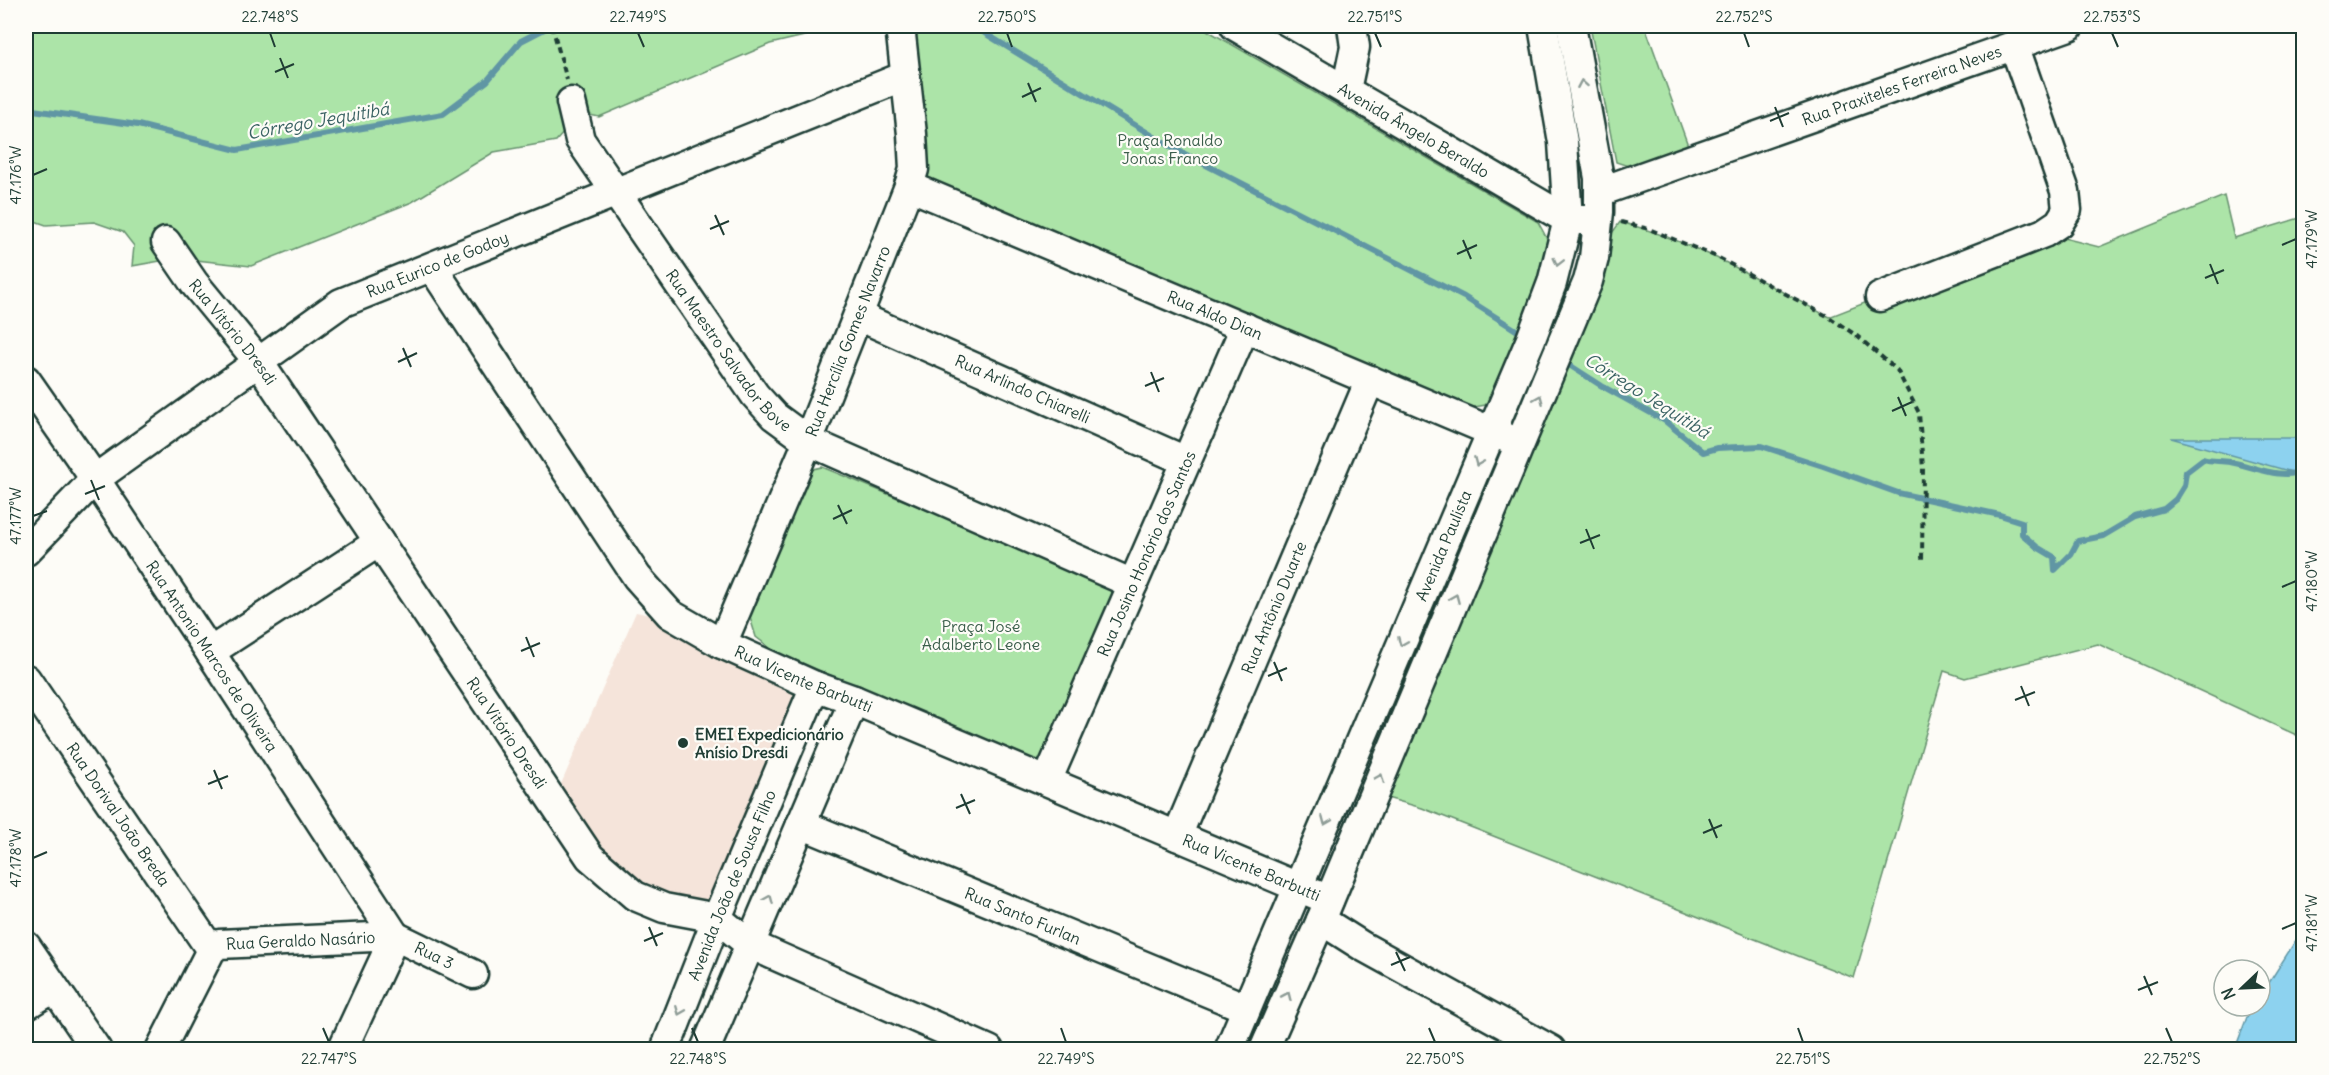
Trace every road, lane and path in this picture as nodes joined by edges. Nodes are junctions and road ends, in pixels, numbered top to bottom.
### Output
1 (552, 26) edge
2 (900, 26) edge
3 (1235, 26) edge
4 (1352, 26) edge
5 (1543, 26) edge
6 (1571, 26) edge
7 (2069, 26) edge
8 (2014, 45) junction
9 (905, 76) junction
10 (1346, 90) junction
11 (571, 102) joint
12 (909, 186) junction
13 (1599, 192) junction
14 (617, 194) junction
15 (1568, 220) junction
16 (1598, 220) junction
17 (166, 242) dead end
18 (432, 267) junction
19 (1880, 297) dead end
20 (858, 316) junction
21 (1245, 327) junction
22 (258, 361) junction
23 (26, 380) edge
24 (1370, 380) junction
25 (37, 418) edge
26 (1490, 432) junction
27 (808, 441) junction
28 (1520, 444) junction
29 (1186, 461) junction
30 (95, 479) junction
31 (378, 542) junction
32 (26, 551) edge
33 (1922, 561) dead end
34 (1133, 584) junction
35 (722, 644) junction
36 (210, 652) junction
37 (26, 679) edge
38 (815, 686) junction
39 (854, 700) junction
40 (1047, 781) junction
41 (801, 824) junction
42 (1177, 836) junction
43 (1299, 887) junction
44 (1325, 910) junction
45 (717, 918) junction
46 (395, 936) junction
47 (749, 944) junction
48 (26, 946) edge
49 (211, 950) junction
50 (473, 974) dead end
51 (54, 988) junction
52 (26, 1005) edge
53 (1245, 1008) junction
54 (97, 1050) edge
55 (159, 1050) edge
56 (342, 1050) edge
57 (664, 1050) edge
58 (705, 1050) edge
59 (989, 1050) edge
60 (1229, 1050) edge
61 (1264, 1050) edge
62 (1551, 1050) edge

1 - 11 path
2 - 9 street, Rua Hercília Gomes Navarro
3 - 10 street, Avenida Ângelo Beraldo
4 - 10 street
5 - 15 street, Avenida Paulista
13 -> 6 street, Avenida Paulista
7 - 8 street, Rua Praxiteles Ferreira Neves
8 - 13 street, Rua Praxiteles Ferreira Neves
8 - 19 street
9 - 12 street, Rua Hercília Gomes Navarro
9 - 14 street, Rua Eurico de Godoy
10 - 15 street, Avenida Ângelo Beraldo
11 - 14 street, Rua Maestro Salvador Bove
12 - 20 street, Rua Hercília Gomes Navarro
12 - 21 street, Rua Aldo Dian
13 - 16 street, Avenida Paulista
14 - 18 street, Rua Eurico de Godoy
14 - 27 street, Rua Maestro Salvador Bove
15 - 16 street
15 -> 26 street, Avenida Paulista
28 -> 16 street, Avenida Paulista
16 - 33 path
17 - 22 street, Rua Vitório Dresdi
18 - 22 street, Rua Eurico de Godoy
18 - 35 street, Rua Vicente Barbutti
20 - 27 street, Rua Hercília Gomes Navarro
20 - 29 street, Rua Arlindo Chiarelli
21 - 24 street, Rua Aldo Dian
21 - 29 street, Rua Josino Honório dos Santos
22 - 30 street, Rua Eurico de Godoy
22 - 31 street, Rua Vitório Dresdi
23 - 25 street, Rua Antonio Marcos de Oliveira
24 - 26 street, Rua Aldo Dian
24 - 42 street, Rua Antônio Duarte
25 - 30 street, Rua Antonio Marcos de Oliveira
26 - 28 street, Rua Aldo Dian
26 -> 43 street, Avenida Paulista
27 - 34 street, Rua Maestro Salvador Bove
27 - 35 street, Rua Hercília Gomes Navarro
44 -> 28 street, Avenida Paulista
29 - 34 street, Rua Josino Honório dos Santos
30 - 32 street, Rua Eurico de Godoy
30 - 36 street, Rua Antonio Marcos de Oliveira
31 - 36 street
31 - 45 street, Rua Vitório Dresdi
34 - 40 street, Rua Josino Honório dos Santos
35 - 38 street, Rua Vicente Barbutti
36 - 46 street, Rua Antonio Marcos de Oliveira
37 - 49 street, Rua Dorival João Breda
38 - 39 street, Rua Vicente Barbutti
38 - 45 street, Avenida João de Sousa Filho
39 - 40 street, Rua Vicente Barbutti
39 - 41 street
40 - 42 street, Rua Vicente Barbutti
47 -> 41 street
41 - 53 street, Rua Santo Furlan
42 - 43 street, Rua Vicente Barbutti
43 - 44 street, Rua Vicente Barbutti
43 - 53 street, Avenida Paulista
61 -> 44 street, Avenida Paulista
44 - 62 street, Rua Vicente Barbutti
45 - 47 street, Rua Vitório Dresdi
45 -> 57 street, Avenida João de Sousa Filho
46 - 49 street, Rua Geraldo Nasário
46 - 50 street, Rua 3
46 - 56 street
47 - 58 street
47 - 59 street, Rua Vitório Dresdi
48 - 51 street
49 - 55 street, Rua Geraldo Nasário
51 - 52 street
51 - 54 street
53 - 60 street, Avenida Paulista

